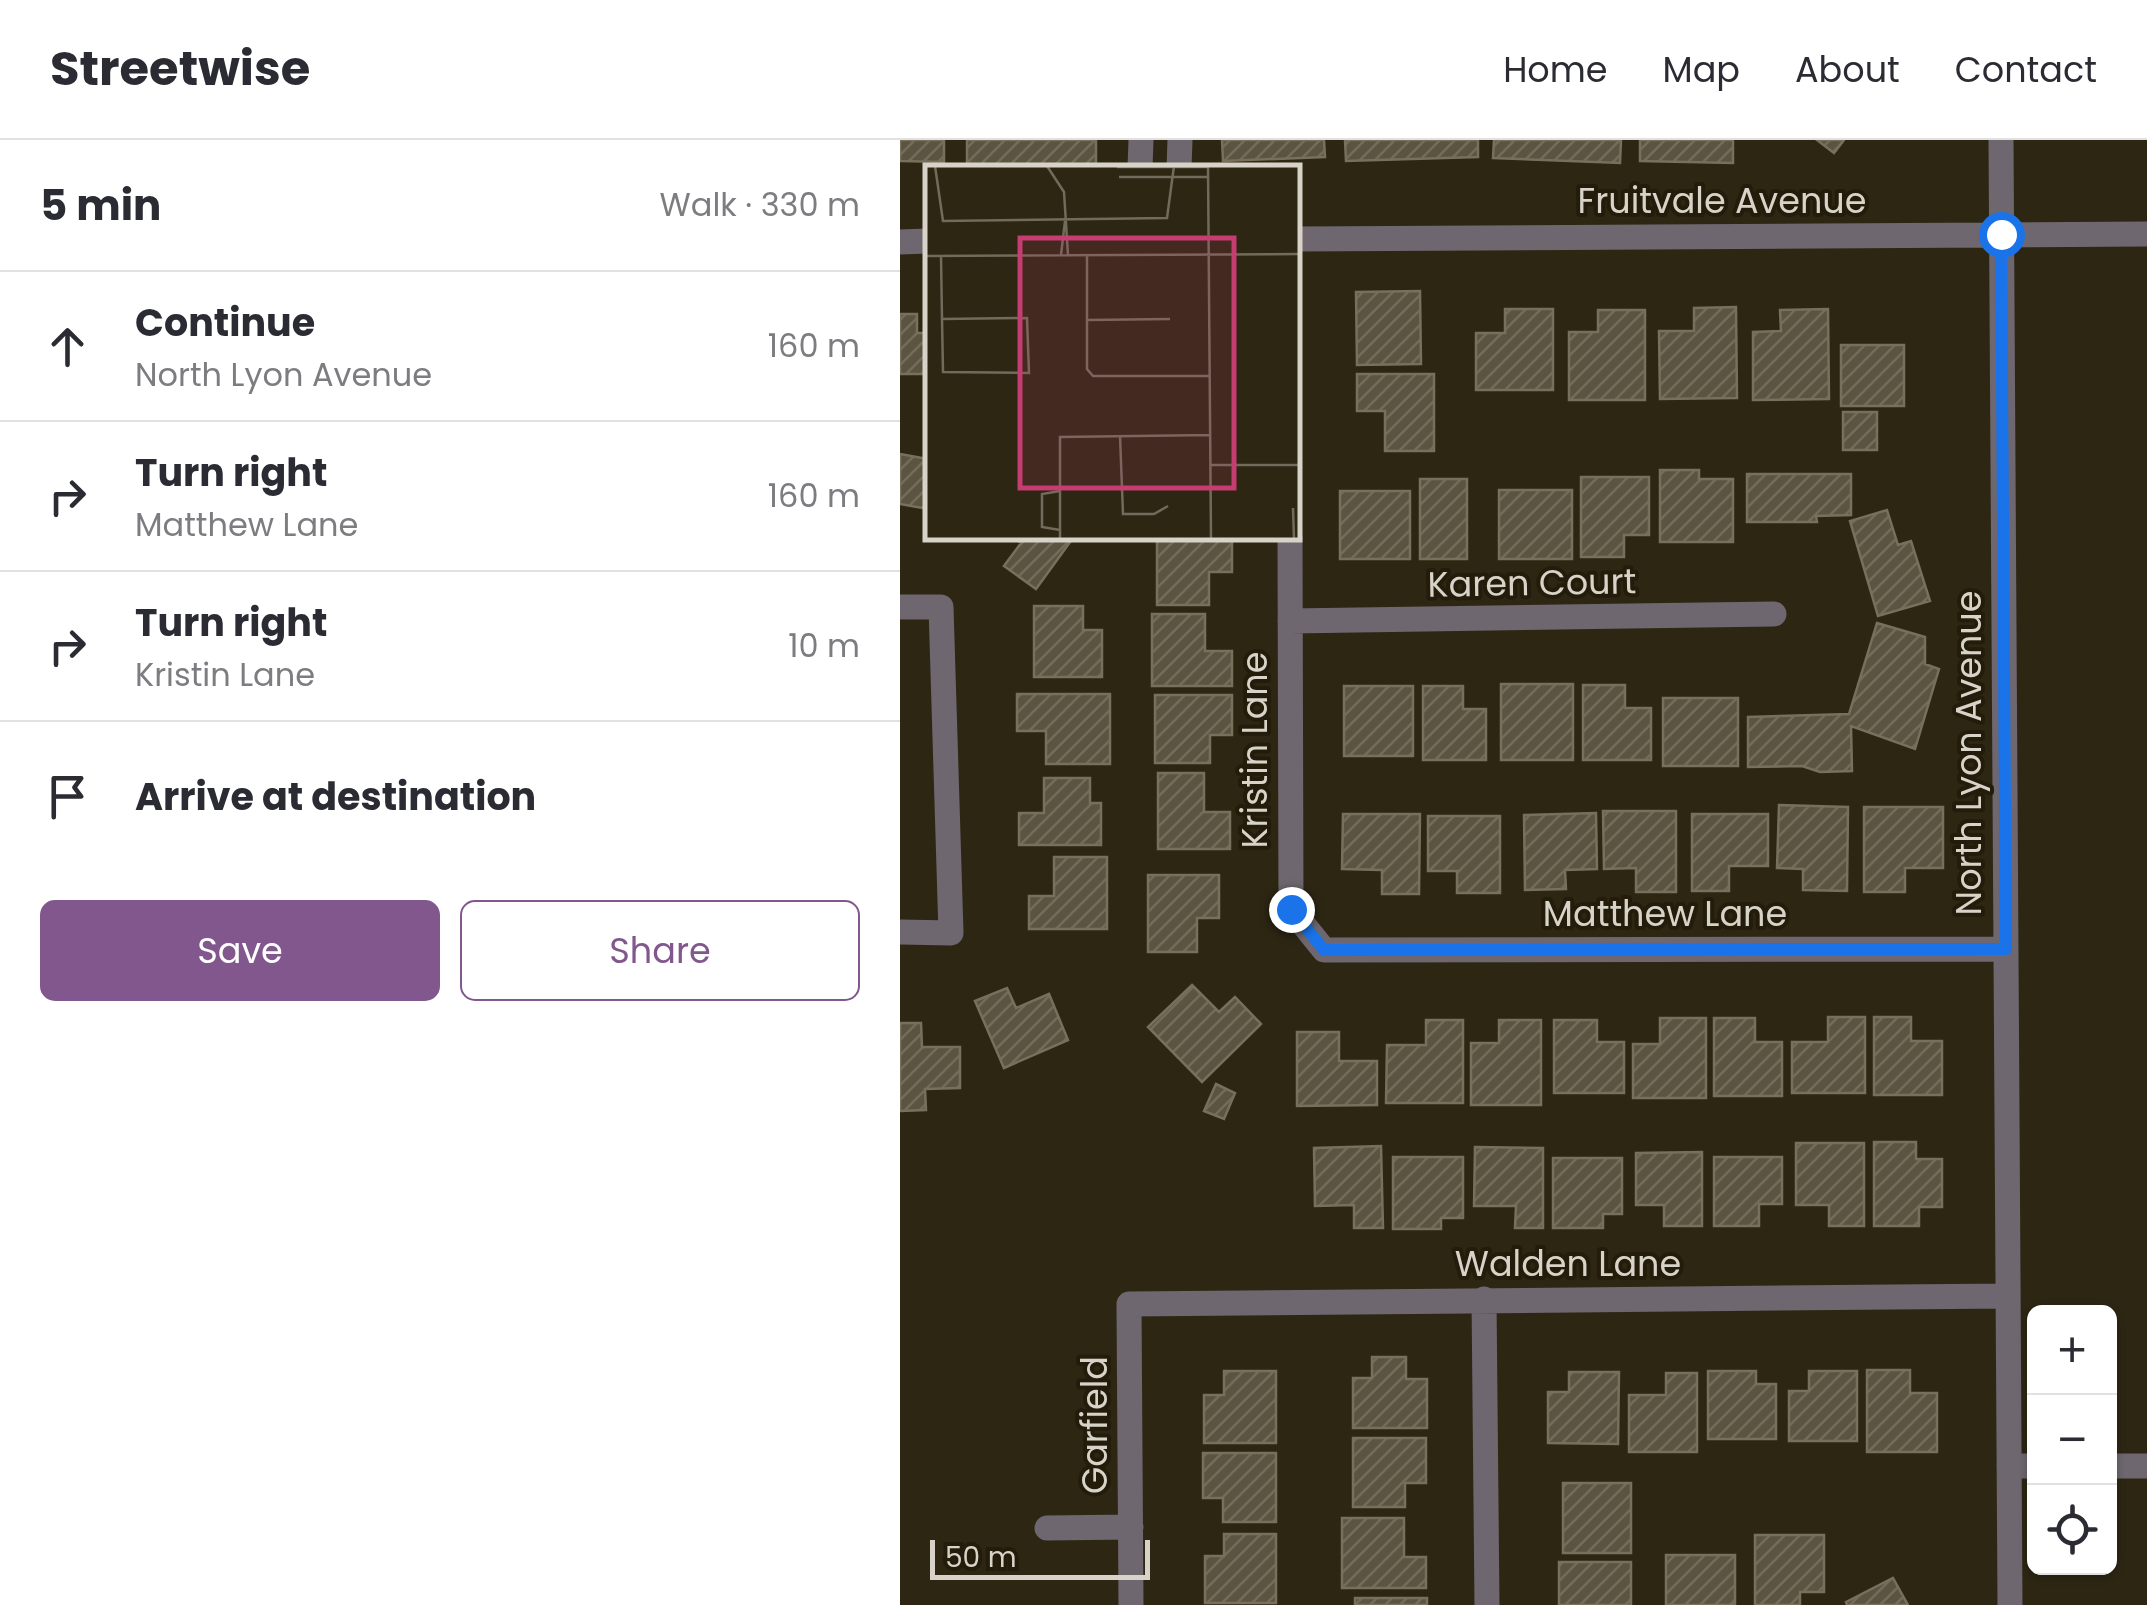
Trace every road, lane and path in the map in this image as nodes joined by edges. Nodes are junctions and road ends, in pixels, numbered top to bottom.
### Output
1 (2001, 140) edge
2 (2001, 234) junction
3 (2147, 234) edge
4 (1300, 239) edge
5 (1290, 540) edge
6 (900, 608) edge
7 (1774, 614) dead end
8 (1290, 622) junction
9 (900, 932) edge
10 (2006, 949) junction
11 (1324, 950) joint
12 (2008, 1296) junction
13 (1484, 1300) junction
14 (1130, 1304) joint
15 (2022, 1466) edge
16 (2117, 1466) edge
17 (2147, 1466) edge
18 (1046, 1528) dead end
19 (1130, 1528) junction
20 (1131, 1605) edge
21 (1487, 1605) edge
22 (2010, 1605) edge

1 - 2 street, North Lyon Avenue
2 - 3 street, Fruitvale Avenue
2 - 4 street, Fruitvale Avenue
2 - 10 street, North Lyon Avenue
5 - 8 street, Kristin Lane
6 - 9 street
7 - 8 street, Karen Court
8 - 11 street, Kristin Lane
10 - 11 street, Matthew Lane
10 - 12 street, North Lyon Avenue
12 - 13 street, Walden Lane
12 - 15 street, North Lyon Avenue
13 - 14 street, Walden Lane
13 - 21 street
14 - 19 street, Garfield
15 - 22 street, North Lyon Avenue
16 - 17 street
18 - 19 street
19 - 20 street, Garfield

